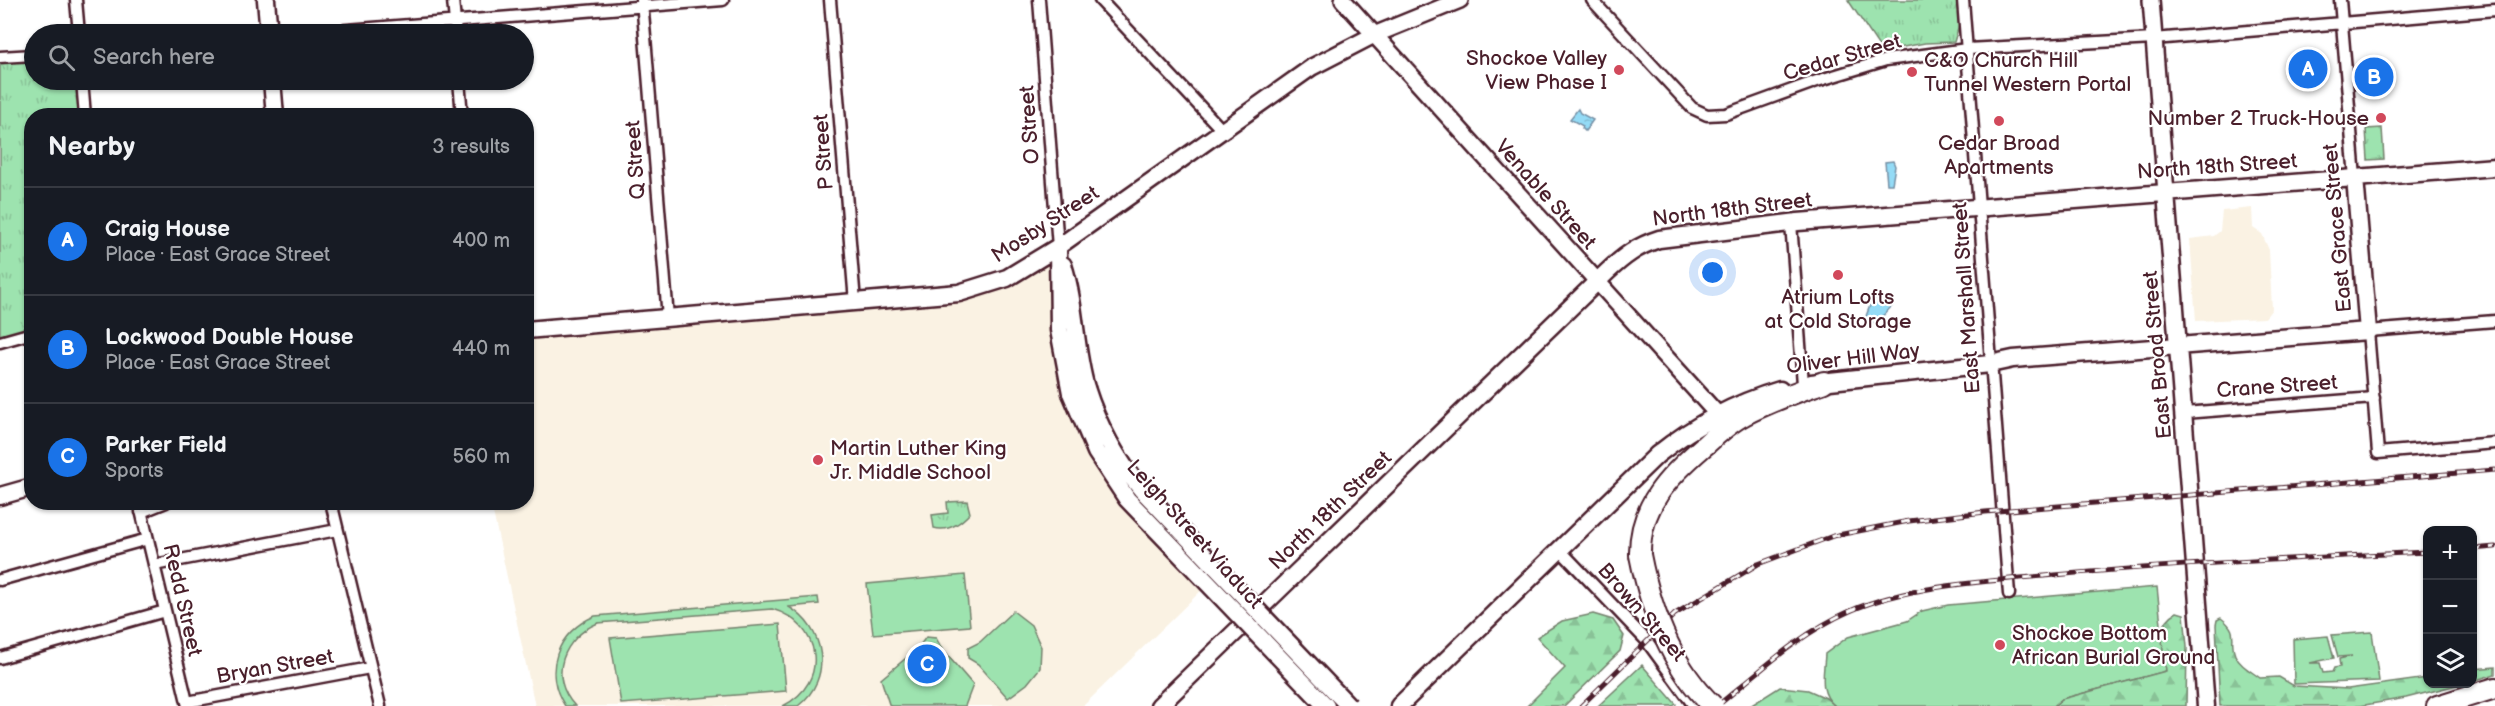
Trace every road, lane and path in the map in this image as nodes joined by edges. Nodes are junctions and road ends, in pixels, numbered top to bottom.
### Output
1 (76, 0) edge
2 (266, 0) edge
3 (453, 0) edge
4 (723, 0) edge
5 (831, 0) edge
6 (1039, 0) edge
7 (1100, 0) edge
8 (1343, 0) edge
9 (1460, 0) edge
10 (1592, 0) edge
11 (1963, 0) edge
12 (2151, 0) edge
13 (2340, 0) edge
14 (642, 3) edge
15 (2495, 10) edge
16 (455, 21) junction
17 (2342, 23) junction
18 (78, 24) edge
19 (268, 24) edge
20 (418, 24) edge
21 (455, 24) edge
22 (1374, 35) junction
23 (2154, 39) junction
24 (1967, 49) junction
25 (24, 56) edge
26 (0, 57) edge
27 (83, 90) edge
28 (273, 90) edge
29 (460, 90) edge
30 (84, 108) edge
31 (274, 108) edge
32 (461, 108) edge
33 (1222, 130) junction
34 (2495, 167) edge
35 (2355, 178) junction
36 (2166, 193) junction
37 (1979, 208) junction
38 (1791, 223) junction
39 (1058, 247) junction
40 (1597, 282) junction
41 (855, 302) junction
42 (668, 318) junction
43 (2495, 321) edge
44 (534, 329) edge
45 (2368, 331) junction
46 (24, 335) edge
47 (0, 342) edge
48 (2179, 346) junction
49 (1990, 364) junction
50 (1824, 382) junction
51 (1803, 384) junction
52 (1078, 390) junction
53 (2374, 398) junction
54 (2184, 413) junction
55 (1718, 415) junction
56 (2495, 443) edge
57 (24, 489) edge
58 (0, 496) edge
59 (141, 510) edge
60 (333, 510) edge
61 (337, 530) junction
62 (148, 539) junction
63 (1560, 550) junction
64 (154, 565) junction
65 (0, 580) edge
66 (2009, 594) dead end
67 (165, 611) junction
68 (0, 658) edge
69 (370, 668) junction
70 (2495, 688) edge
71 (1692, 703) dead end
72 (188, 704) edge
73 (380, 706) edge
74 (1159, 706) edge
75 (1326, 706) edge
76 (1349, 706) edge
77 (1399, 706) edge
78 (1713, 706) edge
79 (2206, 706) edge
80 (2437, 706) edge

1 - 18 street
2 - 19 main road
3 - 16 street
4 - 14 street
5 - 41 street, P Street
6 - 39 street, O Street
7 - 33 street
8 - 22 main road, Venable Street
9 - 22 main road, Mosby Street
10 - 24 street, Cedar Street
11 - 24 street, East Marshall Street
12 - 23 main road, East Broad Street
13 - 17 street, East Grace Street
14 - 16 street
14 - 42 street, Q Street
15 - 17 street, Cedar Street
16 - 20 street
16 - 21 street
17 - 23 street, Cedar Street
17 - 35 street, East Grace Street
22 - 33 main road, Mosby Street
22 - 40 main road, Venable Street
23 - 24 street, Cedar Street
23 - 36 main road, East Broad Street
24 - 37 street, East Marshall Street
25 - 26 street
27 - 30 street
28 - 31 main road
29 - 32 street
33 - 39 main road, Mosby Street
34 - 35 main road, North 18th Street
35 - 36 main road, North 18th Street
35 - 45 main road, East Grace Street
36 - 37 main road, North 18th Street
36 - 48 main road, East Broad Street
37 - 38 main road, North 18th Street
37 - 49 street, East Marshall Street
38 - 40 main road, North 18th Street
38 - 51 street
39 - 41 main road, Mosby Street
39 - 52 main road, Leigh Street Viaduct
40 - 55 main road, Venable Street
40 - 74 main road, North 18th Street
41 - 42 main road, Mosby Street
42 - 44 main road, Mosby Street
43 - 45 street
45 - 48 main road, Oliver Hill Way
45 - 53 street, East Grace Street
46 - 47 street
48 - 49 main road, Oliver Hill Way
48 - 54 main road, East Broad Street
49 - 50 main road, Oliver Hill Way
49 - 66 street, East Marshall Street
50 - 51 main road, Oliver Hill Way
50 - 78 highway, bridge
51 - 55 main road, Oliver Hill Way
52 - 75 main road, Leigh Street Viaduct, bridge
52 - 76 main road, Leigh Street Viaduct, bridge
53 - 54 street, Crane Street
53 - 56 street, East Grace Street
54 - 79 main road, East Broad Street
55 - 63 main road, Oliver Hill Way
57 - 58 main road
59 - 62 street, Redd Street
60 - 61 street
61 - 64 street
61 - 69 street
62 - 64 street, Redd Street
62 - 65 street
63 - 71 street, Brown Street
63 - 77 main road, Oliver Hill Way
64 - 67 street, Redd Street
67 - 68 street
67 - 72 street, Redd Street
69 - 72 street, Bryan Street
69 - 73 street
70 - 80 highway

